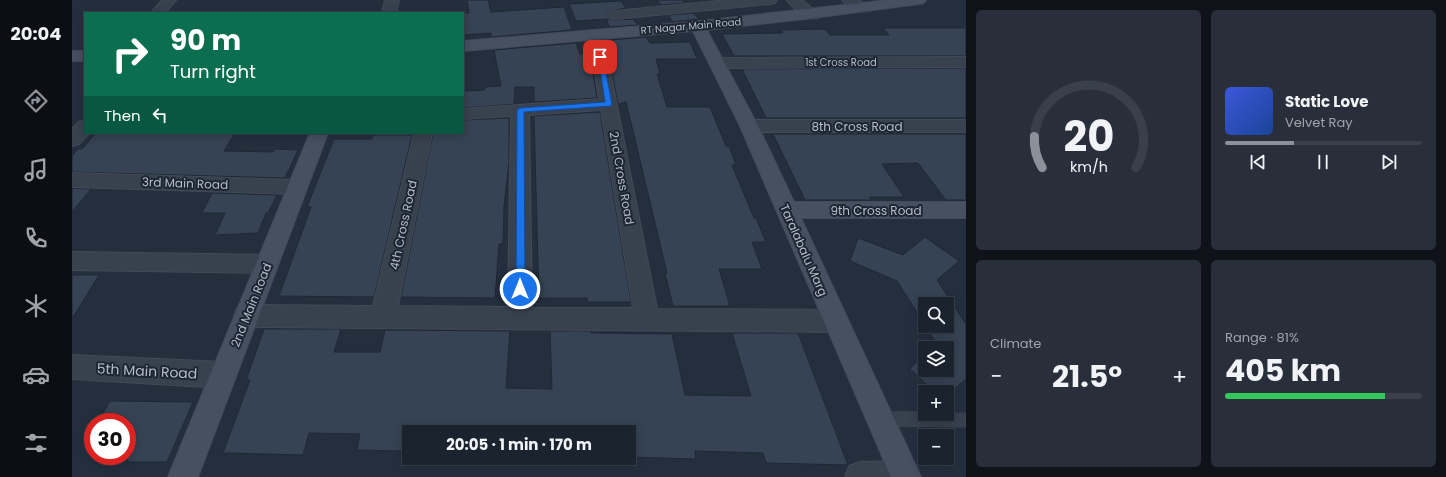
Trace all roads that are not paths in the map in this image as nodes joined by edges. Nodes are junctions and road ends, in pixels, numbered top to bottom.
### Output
1 (169, 0) edge
2 (392, 0) edge
3 (770, 0) edge
4 (794, 0) edge
5 (849, 0) edge
6 (919, 0) edge
7 (862, 8) junction
8 (159, 12) edge
9 (389, 12) edge
10 (813, 15) junction
11 (698, 26) junction
12 (622, 33) junction
13 (596, 36) junction
14 (464, 46) edge
15 (72, 56) edge
16 (84, 56) edge
17 (717, 62) junction
18 (966, 62) edge
19 (608, 104) junction
20 (520, 110) junction
21 (464, 114) edge
22 (72, 118) edge
23 (84, 118) edge
24 (749, 126) junction
25 (966, 126) edge
26 (84, 127) edge
27 (319, 134) edge
28 (424, 134) edge
29 (72, 140) edge
30 (72, 180) edge
31 (298, 187) junction
32 (786, 210) junction
33 (964, 212) edge
34 (72, 261) edge
35 (267, 264) junction
36 (246, 316) junction
37 (383, 317) junction
38 (520, 318) junction
39 (647, 320) junction
40 (836, 321) junction
41 (72, 368) edge
42 (223, 375) junction
43 (880, 419) junction
44 (966, 420) edge
45 (183, 477) edge
46 (860, 477) edge
47 (905, 477) edge

1 - 8 street
2 - 9 street
3 - 12 street
4 - 10 street
5 - 7 street
6 - 7 street, RT Nagar Main Road
7 - 10 street, RT Nagar Main Road
10 - 11 street, RT Nagar Main Road
11 - 12 street, RT Nagar Main Road
11 - 17 street, Taralabalu Marg
12 - 13 street, RT Nagar Main Road
13 - 14 street, RT Nagar Main Road
13 - 19 street, 2nd Cross Road
15 - 16 street
17 - 18 street, 1st Cross Road
17 - 24 street, Taralabalu Marg
19 - 20 street
19 - 39 street, 2nd Cross Road
20 - 21 street
20 - 38 street
22 - 23 street
24 - 25 street, 8th Cross Road
24 - 32 street, Taralabalu Marg
26 - 29 street
27 - 31 street, 2nd Main Road
28 - 37 street, 4th Cross Road
30 - 31 street, 3rd Main Road
31 - 35 street, 2nd Main Road
32 - 33 street, 9th Cross Road
32 - 40 street, Taralabalu Marg
34 - 35 street
35 - 36 street, 2nd Main Road
36 - 37 street
36 - 42 street, 2nd Main Road
37 - 38 street
38 - 39 street
39 - 40 street
40 - 43 street, Taralabalu Marg
41 - 42 street, 5th Main Road
42 - 45 street, 2nd Main Road
43 - 44 lane
43 - 47 street, Taralabalu Marg
46 - 47 street

